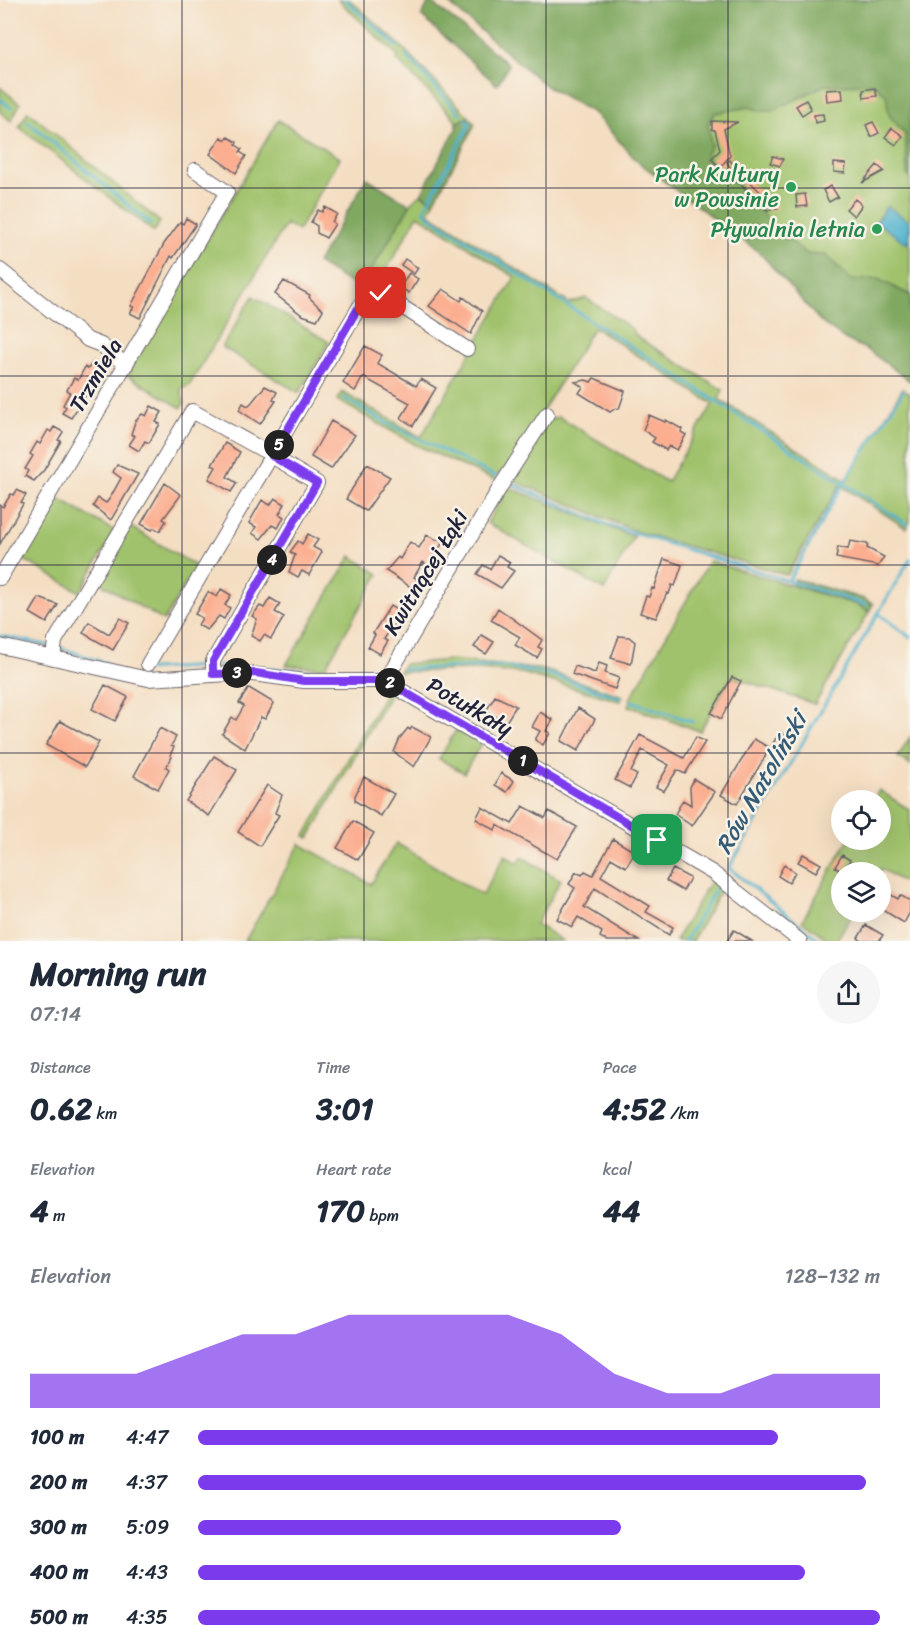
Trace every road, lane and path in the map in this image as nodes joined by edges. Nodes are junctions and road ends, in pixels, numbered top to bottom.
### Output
1 (195, 170) dead end
2 (0, 270) edge
3 (467, 349) dead end
4 (126, 365) junction
5 (547, 414) dead end
6 (268, 453) junction
7 (0, 578) edge
8 (0, 646) edge
9 (54, 650) junction
10 (148, 664) dead end
11 (213, 669) junction
12 (386, 681) junction
13 (800, 941) edge

1 - 4 street, Trzmiela
2 - 4 street
3 - 6 street
4 - 7 street, Trzmiela
5 - 12 street, Kwitnącej Łąki
6 - 9 street
6 - 10 street
6 - 11 street
8 - 9 street
9 - 11 street
11 - 12 street
12 - 13 street, Potułkały

